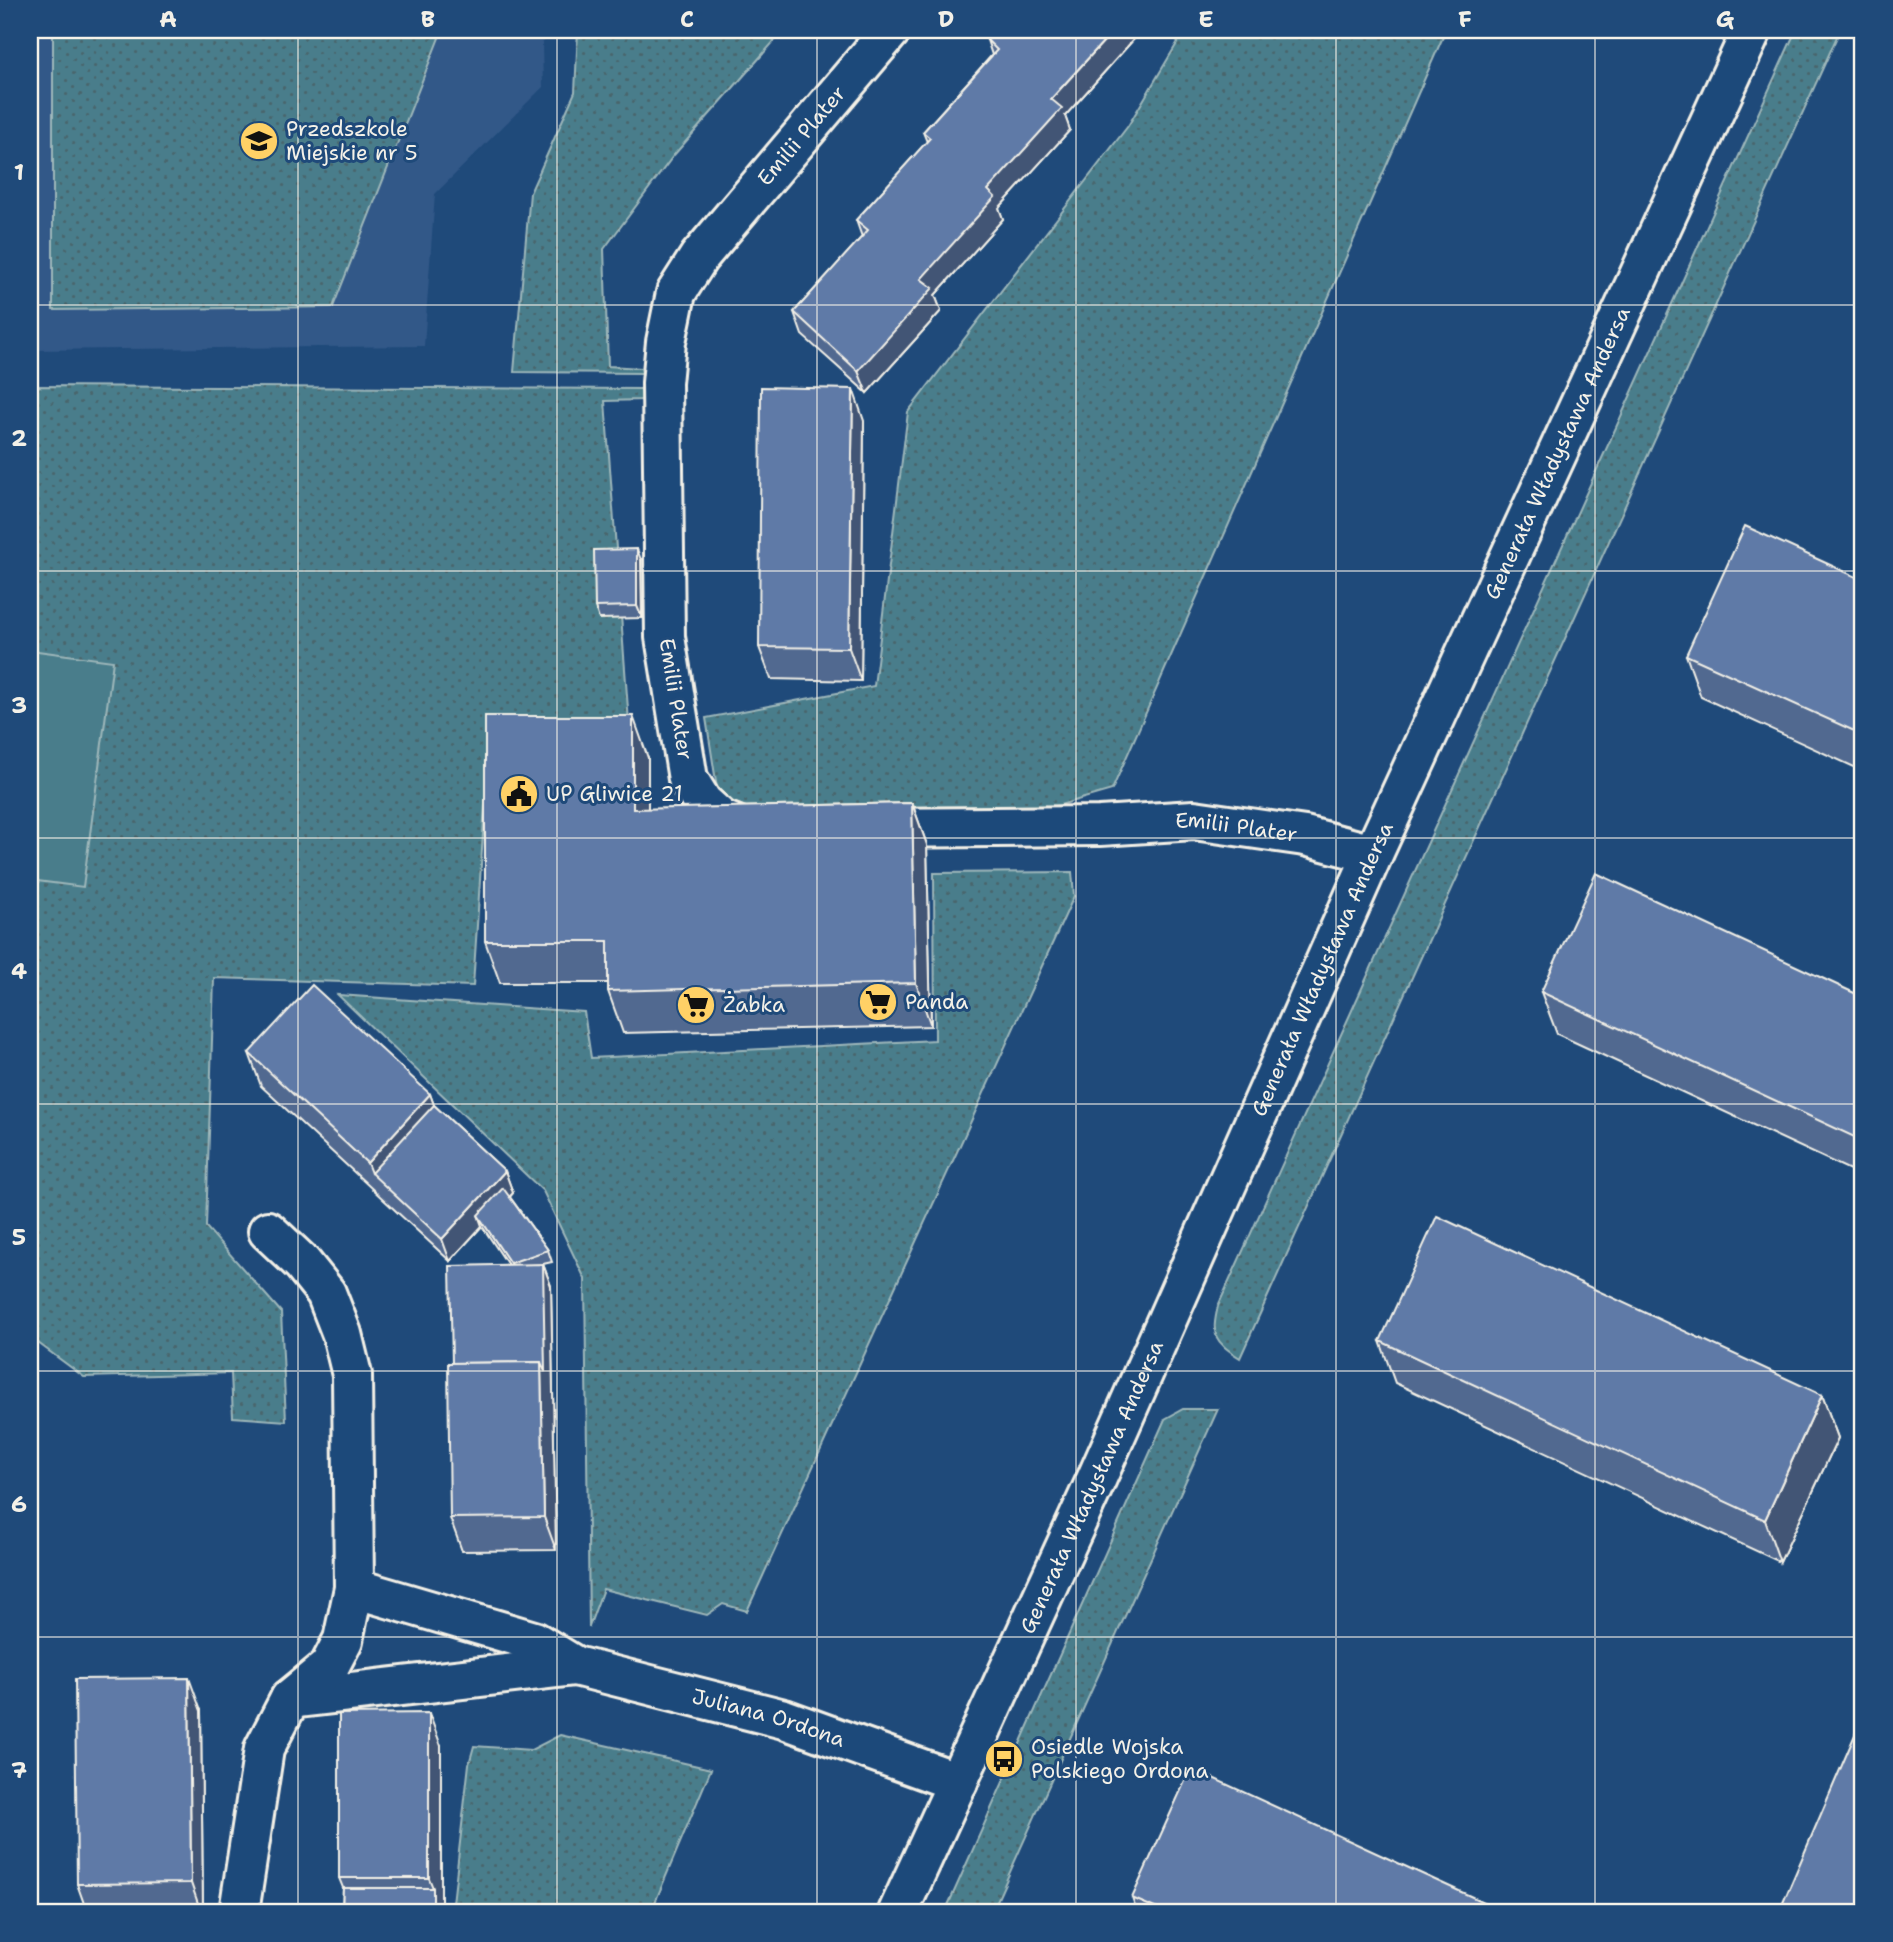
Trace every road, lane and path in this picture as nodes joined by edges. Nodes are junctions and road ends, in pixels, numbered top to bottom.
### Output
1 (891, 30) edge
2 (1752, 30) edge
3 (784, 828) edge
4 (826, 828) edge
5 (1373, 854) junction
6 (268, 1231) dead end
7 (354, 1588) junction
8 (575, 1667) junction
9 (290, 1699) junction
10 (958, 1782) junction
11 (239, 1912) edge
12 (898, 1912) edge

1 - 3 street, Emilii Plater
2 - 5 street, Generała Władysława Andersa
4 - 5 street, Emilii Plater
5 - 10 street, Generała Władysława Andersa
6 - 7 street
7 - 8 street, Juliana Ordona
7 - 9 street
8 - 9 street, Juliana Ordona
8 - 10 street, Juliana Ordona
9 - 11 street
10 - 12 street, Generała Władysława Andersa

